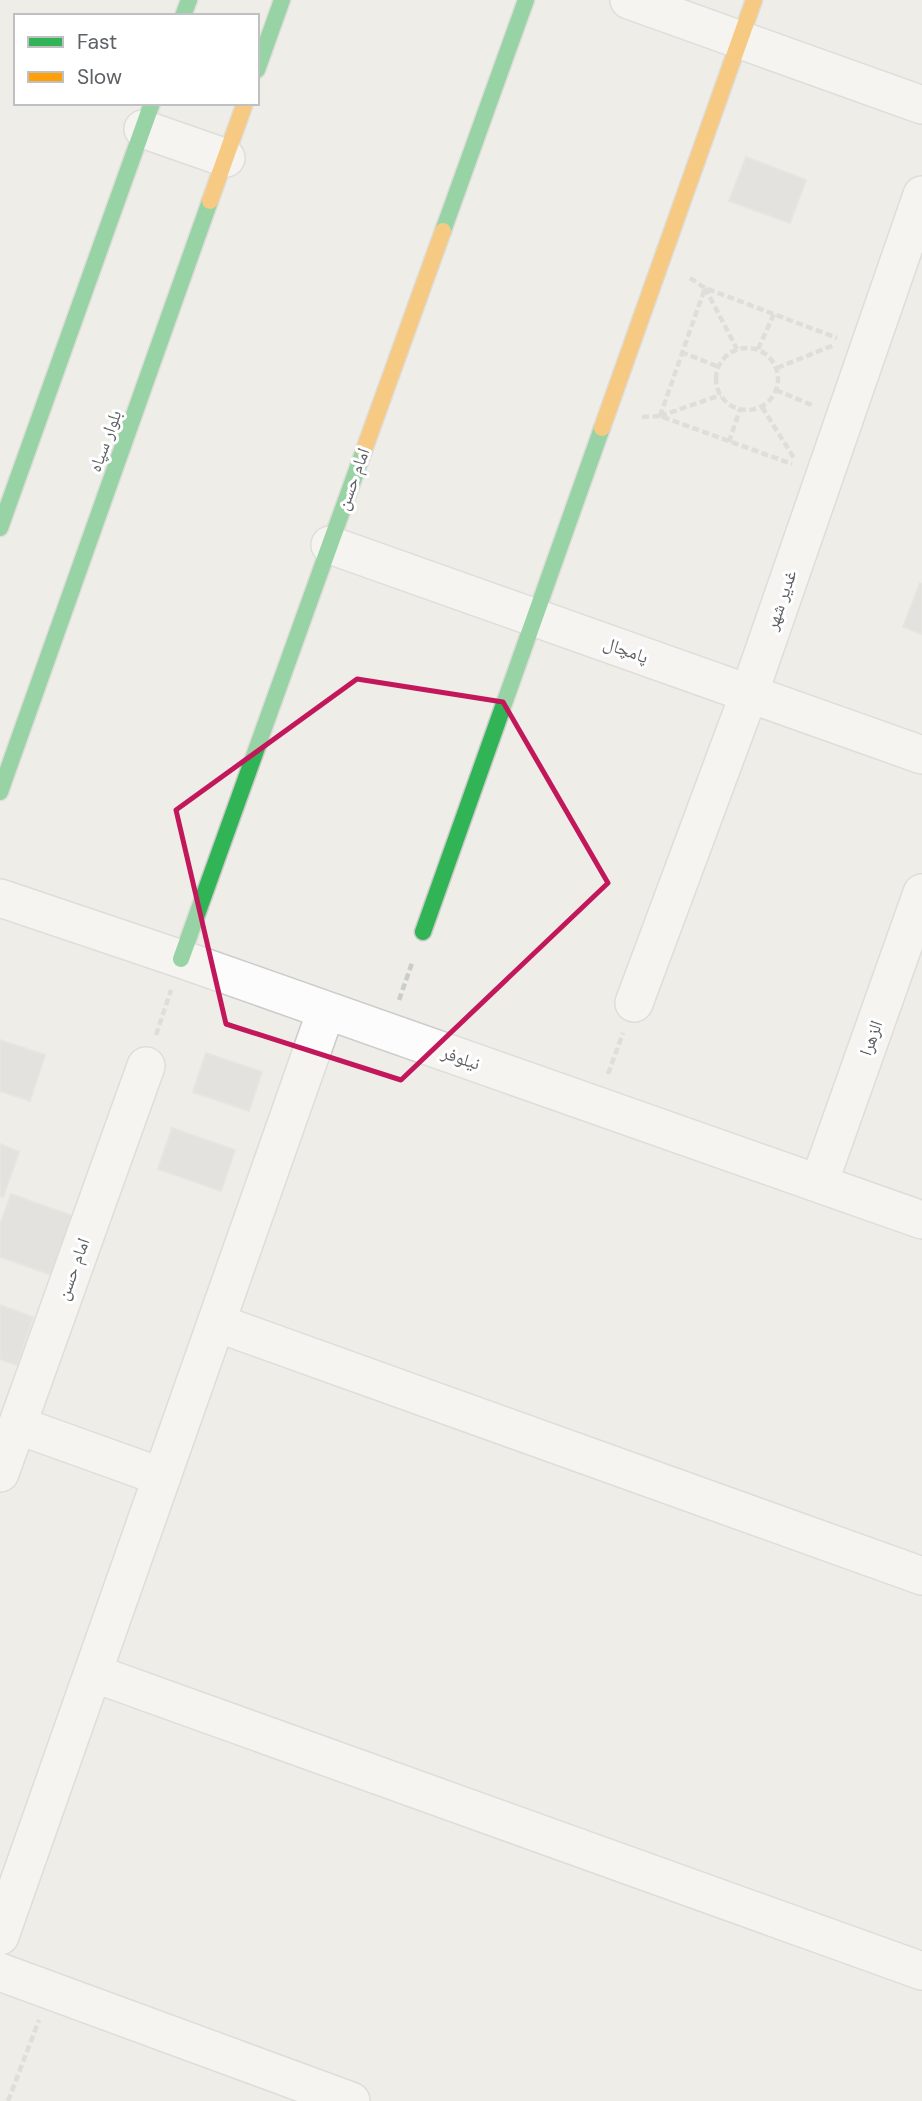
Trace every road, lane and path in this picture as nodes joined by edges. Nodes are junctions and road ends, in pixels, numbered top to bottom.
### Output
1 (282, 0) edge
2 (526, 0) edge
3 (629, 0) edge
4 (754, 0) edge
5 (740, 40) junction
6 (259, 64) edge
7 (244, 105) edge
8 (922, 105) edge
9 (147, 116) edge
10 (226, 158) junction
11 (922, 195) edge
12 (662, 260) junction
13 (705, 288) junction
14 (774, 314) junction
15 (737, 349) junction
16 (758, 349) junction
17 (681, 352) junction
18 (719, 367) junction
19 (777, 368) junction
20 (776, 390) junction
21 (721, 395) junction
22 (762, 407) junction
23 (819, 408) dead end
24 (740, 409) junction
25 (660, 416) junction
26 (606, 420) junction
27 (729, 442) junction
28 (0, 528) edge
29 (330, 545) junction
30 (535, 618) junction
31 (749, 694) junction
32 (922, 755) edge
33 (0, 792) edge
34 (922, 893) edge
35 (0, 898) edge
36 (423, 932) joint
37 (181, 959) junction
38 (634, 1003) joint
39 (326, 1012) junction
40 (387, 1033) junction
41 (146, 1066) joint
42 (596, 1105) junction
43 (820, 1183) junction
44 (922, 1220) edge
45 (217, 1323) junction
46 (17, 1425) junction
47 (0, 1473) edge
48 (162, 1477) junction
49 (922, 1576) edge
50 (93, 1673) junction
51 (0, 1936) edge
52 (922, 1971) edge
53 (0, 1972) edge
54 (50, 1991) junction
55 (8, 2101) edge
56 (351, 2101) edge

1 - 6 street
2 - 29 street, امام حسن
3 - 5 street
4 - 5 street
5 - 8 street
5 - 12 street
7 - 10 street, بلوار سپاه
9 - 10 street
9 - 28 street
10 - 33 street, بلوار سپاه
11 - 31 street, غدیر شهر
12 - 13 path
12 - 26 street
13 - 14 path
13 - 15 path
13 - 17 path
14 - 16 path
14 - 19 path
15 - 16 path
15 - 18 path
16 - 19 path
17 - 18 path
17 - 25 path
18 - 21 path
19 - 20 path
20 - 22 path
20 - 23 path
21 - 24 path
21 - 25 path
22 - 24 path
22 - 27 path
24 - 27 path
25 - 26 path
25 - 27 path
26 - 30 street
29 - 30 street, پامچال
29 - 37 street, امام حسن
30 - 31 street, پامچال
30 - 36 street
31 - 32 street, پامچال
31 - 38 street, غدیر شهر
34 - 43 street, الزهرا
35 - 37 street, نیلوفر
36 - 40 path
37 - 39 street, نیلوفر
37 - 41 path
38 - 42 path
39 - 40 street, نیلوفر
39 - 45 street
40 - 42 street, نیلوفر
41 - 46 street, امام حسن
42 - 43 street, نیلوفر
43 - 44 street, نیلوفر
45 - 48 street
45 - 49 street
46 - 47 street, امام حسن
46 - 48 street
48 - 50 street
50 - 51 street
50 - 52 street
53 - 54 street
54 - 55 path
54 - 56 street

